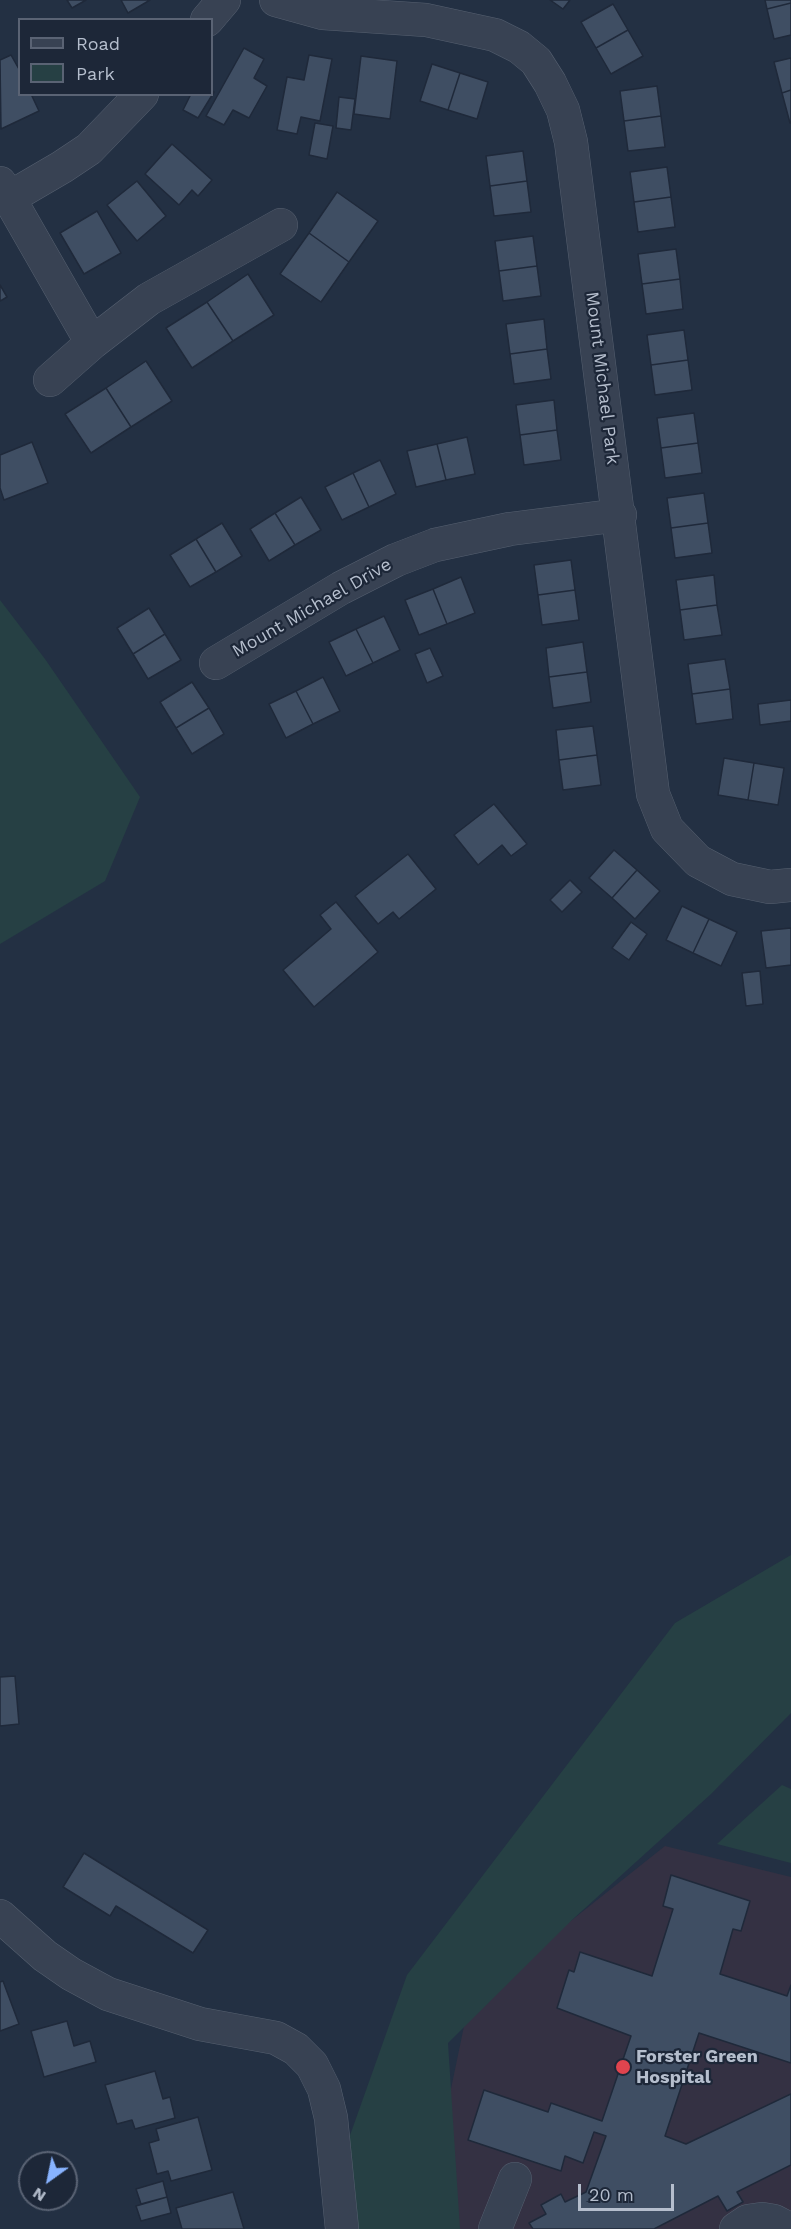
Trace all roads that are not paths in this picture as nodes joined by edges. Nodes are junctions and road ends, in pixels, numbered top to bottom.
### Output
1 (224, 0) edge
2 (276, 0) edge
3 (209, 18) edge
4 (139, 96) edge
5 (4, 190) edge
6 (280, 225) dead end
7 (92, 343) junction
8 (50, 380) dead end
9 (620, 515) junction
10 (216, 663) dead end
11 (791, 885) edge
12 (0, 1916) edge
13 (514, 2179) dead end
14 (342, 2229) edge
15 (495, 2229) edge
16 (736, 2229) edge
17 (789, 2229) edge

1 - 3 street
2 - 9 street, Mount Michael Park
4 - 5 street
5 - 7 street
6 - 7 street
7 - 8 street
9 - 10 street, Mount Michael Drive
9 - 11 street, Mount Michael Park
12 - 14 street
13 - 15 street
16 - 17 street

